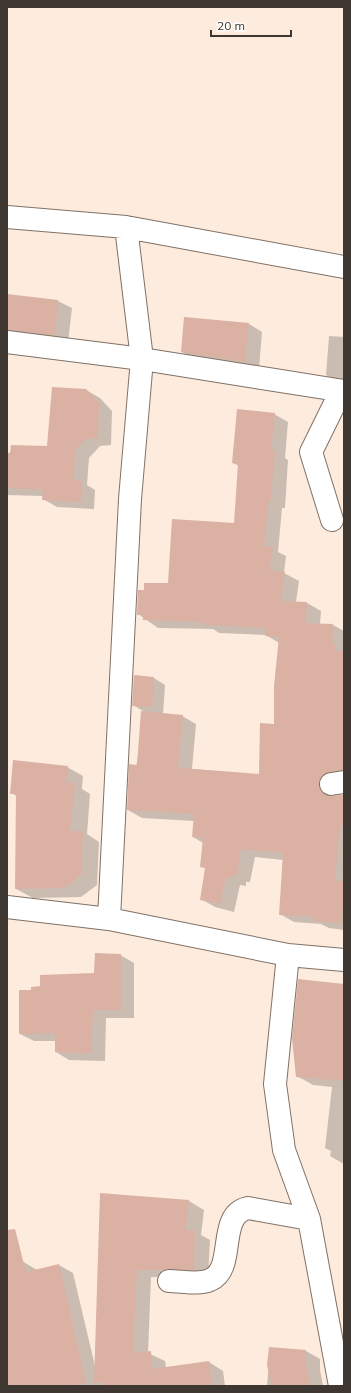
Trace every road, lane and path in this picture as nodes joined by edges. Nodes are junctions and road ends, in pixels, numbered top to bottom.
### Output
1 (7, 217) edge
2 (126, 227) junction
3 (344, 267) edge
4 (7, 342) edge
5 (142, 359) junction
6 (343, 391) edge
7 (332, 520) dead end
8 (7, 907) edge
9 (110, 919) junction
10 (288, 955) junction
11 (344, 960) edge
12 (309, 1218) junction
13 (169, 1281) dead end
14 (340, 1386) edge

1 - 2 street
2 - 3 street
2 - 5 street
4 - 5 street
5 - 6 street
5 - 9 street
6 - 7 street
8 - 9 street
9 - 10 street
10 - 11 street
10 - 12 street
12 - 13 street
12 - 14 street

